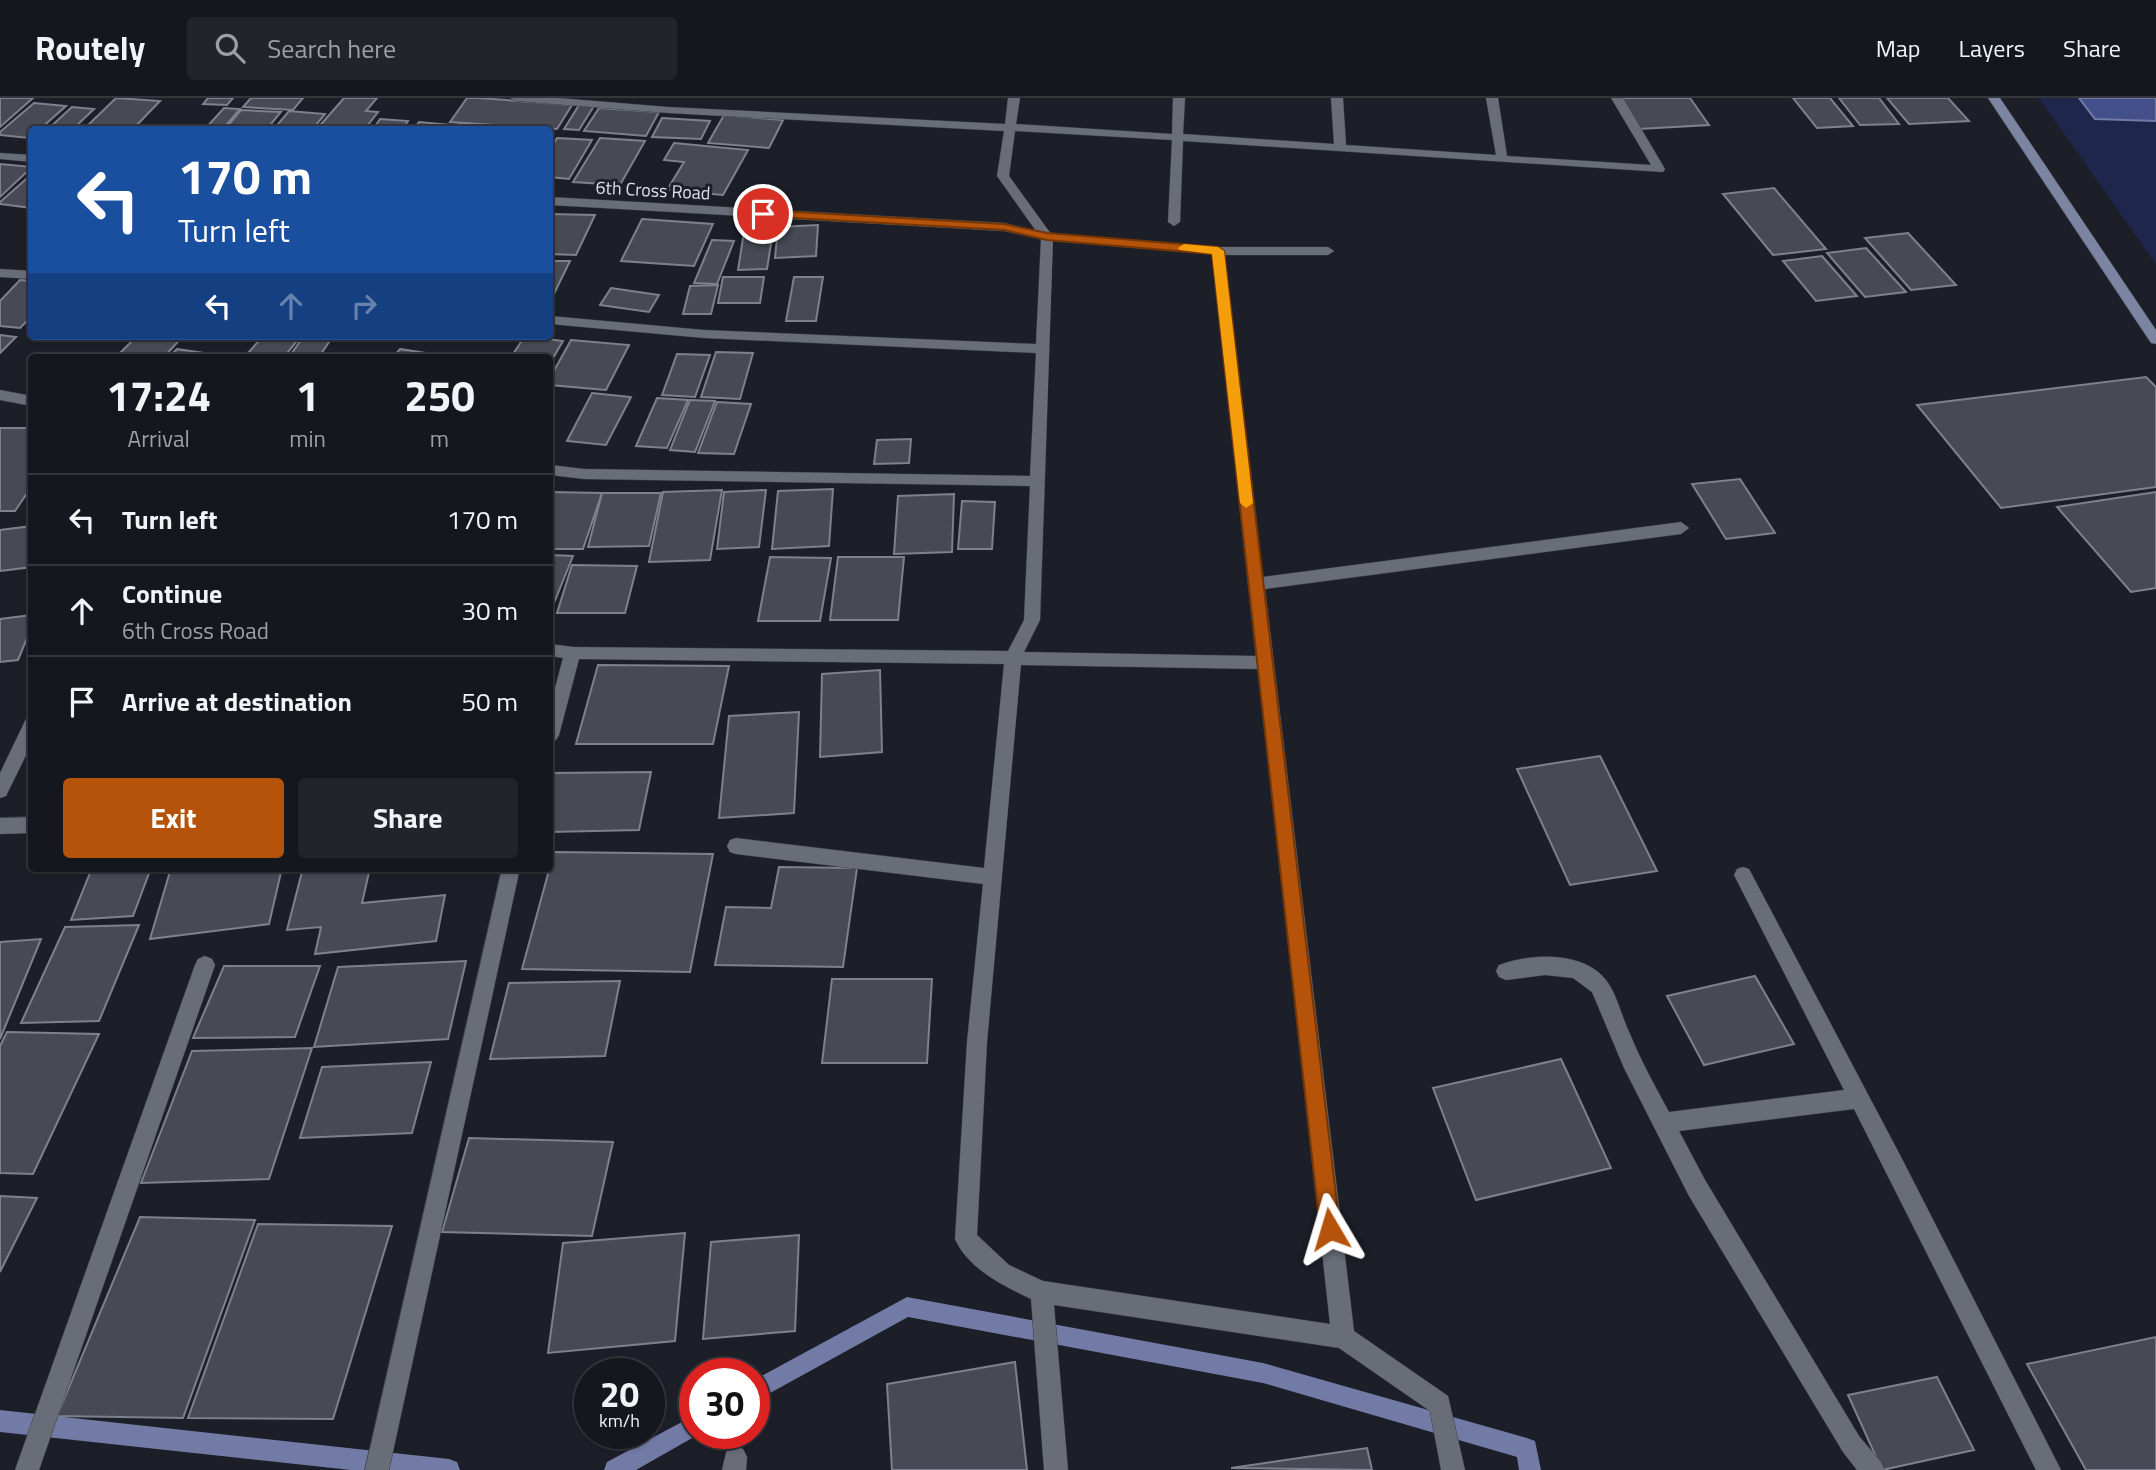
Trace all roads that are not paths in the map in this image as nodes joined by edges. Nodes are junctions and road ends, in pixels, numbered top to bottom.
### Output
1 (516, 98) edge
2 (1014, 98) edge
3 (1179, 98) edge
4 (1337, 98) edge
5 (1492, 98) edge
6 (1617, 98) edge
7 (1994, 98) edge
8 (1008, 127) junction
9 (1177, 137) junction
10 (1340, 148) junction
11 (0, 156) edge
12 (1502, 158) junction
13 (28, 159) edge
14 (553, 201) edge
15 (1174, 222) dead end
16 (1047, 237) junction
17 (1218, 251) junction
18 (1328, 251) dead end
19 (0, 272) edge
20 (28, 275) edge
21 (553, 320) edge
22 (2156, 340) edge
23 (1042, 349) junction
24 (0, 395) edge
25 (28, 400) edge
26 (553, 470) edge
27 (1037, 481) junction
28 (1682, 528) dead end
29 (1255, 584) junction
30 (553, 650) edge
31 (573, 653) junction
32 (1013, 658) junction
33 (1264, 663) junction
34 (553, 724) edge
35 (28, 732) edge
36 (0, 791) edge
37 (28, 825) edge
38 (0, 826) edge
39 (736, 846) dead end
40 (510, 872) edge
41 (1743, 875) dead end
42 (993, 877) junction
43 (205, 965) dead end
44 (1506, 971) dead end
45 (1860, 1098) junction
46 (1663, 1124) junction
47 (1042, 1292) junction
48 (1343, 1337) junction
49 (27, 1470) edge
50 (377, 1470) edge
51 (1056, 1470) edge
52 (1453, 1470) edge
53 (1873, 1470) edge
54 (2049, 1470) edge

1 - 8 street
2 - 8 street
3 - 9 street
4 - 10 street
5 - 12 street
6 - 12 street
7 - 22 main road
8 - 9 street
8 - 16 street
9 - 10 street
9 - 15 street
10 - 12 street
11 - 13 street
14 - 16 street, 6th Cross Road
16 - 17 street, 6th Cross Road
16 - 23 street
17 - 18 street, 6th Cross Road
17 - 29 street
19 - 20 street
21 - 23 street
23 - 27 street
24 - 25 street
26 - 27 street
27 - 32 street
28 - 29 street
29 - 33 street
30 - 31 street
31 - 32 street
31 - 34 street
32 - 33 street
32 - 42 street
33 - 48 street
35 - 36 street
37 - 38 street
39 - 42 street
40 - 50 street
41 - 45 street
42 - 47 street
43 - 49 street
44 - 46 street
45 - 46 street
45 - 54 street
46 - 53 street
47 - 48 street
47 - 51 street
48 - 52 street

